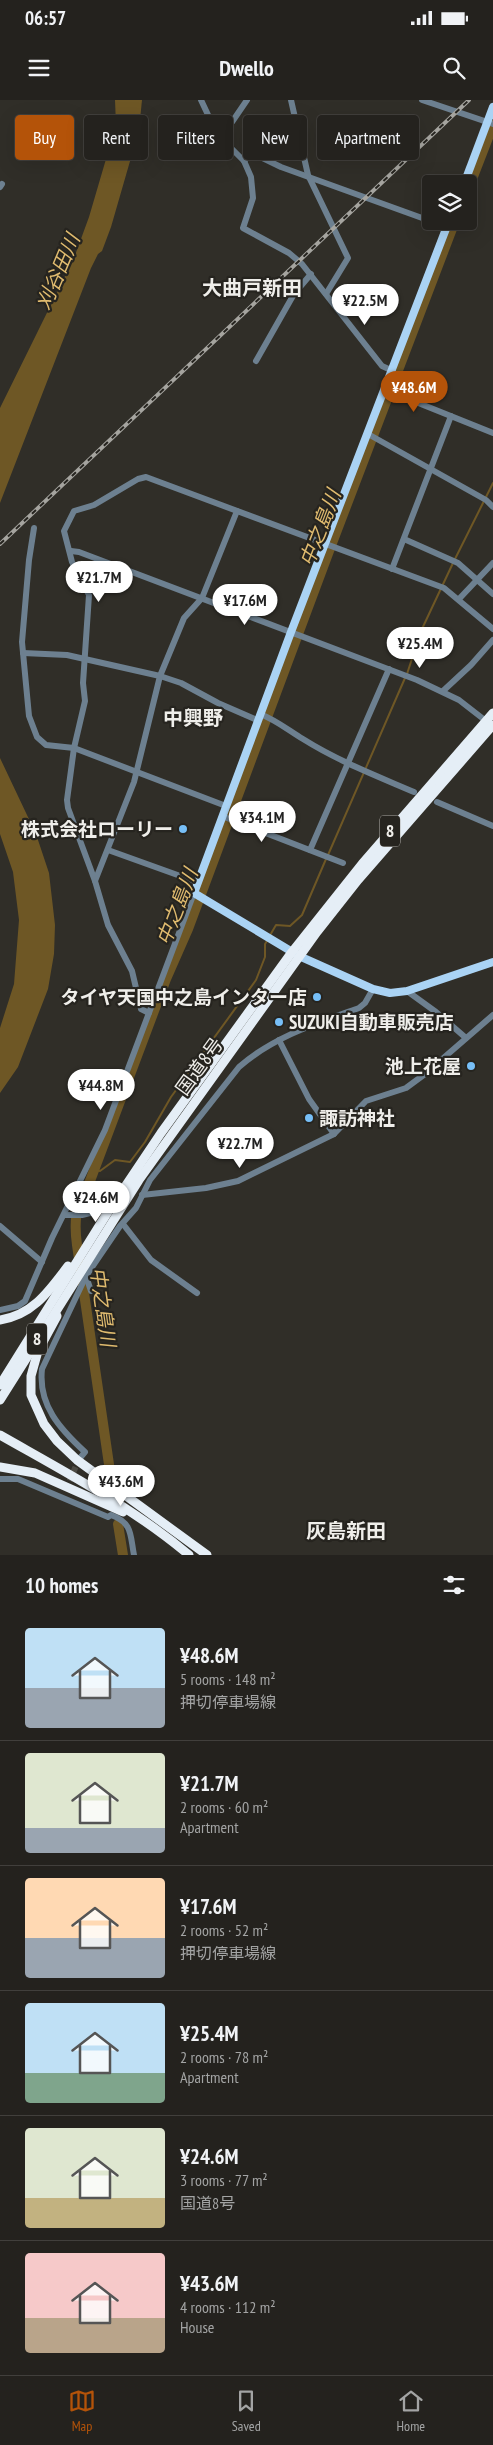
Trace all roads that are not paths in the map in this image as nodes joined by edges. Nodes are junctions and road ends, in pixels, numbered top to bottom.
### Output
1 (201, 100) edge
2 (246, 100) edge
3 (291, 100) edge
4 (422, 100) edge
5 (493, 107) edge
6 (208, 115) edge
7 (233, 120) edge
8 (490, 123) edge
9 (233, 149) edge
10 (243, 159) edge
11 (244, 160) edge
12 (266, 160) edge
13 (308, 175) junction
14 (468, 175) edge
15 (422, 215) edge
16 (446, 230) edge
17 (311, 274) junction
18 (326, 294) junction
19 (256, 361) dead end
20 (393, 371) junction
21 (386, 390) junction
22 (451, 416) junction
23 (493, 433) edge
24 (368, 434) junction
25 (430, 470) junction
26 (493, 508) edge
27 (237, 511) junction
28 (34, 528) dead end
29 (404, 539) junction
30 (325, 544) junction
31 (71, 551) junction
32 (493, 563) edge
33 (392, 569) junction
34 (478, 580) junction
35 (493, 594) edge
36 (202, 598) junction
37 (459, 600) junction
38 (493, 629) edge
39 (295, 634) junction
40 (493, 640) edge
41 (23, 653) junction
42 (85, 659) junction
43 (389, 669) junction
44 (160, 676) junction
45 (443, 690) junction
46 (493, 713) edge
47 (259, 717) junction
48 (489, 723) edge
49 (74, 748) junction
50 (349, 763) junction
51 (136, 772) junction
52 (414, 792) dead end
53 (437, 802) dead end
54 (226, 806) junction
55 (222, 816) junction
56 (493, 826) edge
57 (108, 850) junction
58 (310, 850) junction
59 (343, 863) dead end
60 (95, 881) junction
61 (197, 882) junction
62 (194, 893) junction
63 (296, 954) junction
64 (493, 962) edge
65 (373, 989) junction
66 (406, 991) junction
67 (149, 1013) junction
68 (493, 1015) edge
69 (466, 1038) junction
70 (279, 1040) junction
71 (176, 1126) junction
72 (186, 1132) junction
73 (334, 1134) junction
74 (142, 1195) junction
75 (108, 1212) junction
76 (65, 1215) junction
77 (123, 1224) junction
78 (0, 1226) edge
79 (42, 1262) junction
80 (71, 1266) junction
81 (86, 1276) junction
82 (76, 1278) junction
83 (91, 1291) dead end
84 (197, 1293) dead end
85 (0, 1310) edge
86 (0, 1320) edge
87 (0, 1385) edge
88 (0, 1400) edge
89 (1, 1431) edge
90 (80, 1458) tunnel mouth
91 (0, 1467) edge
92 (0, 1479) edge
93 (66, 1490) tunnel mouth
94 (66, 1498) junction
95 (155, 1517) junction
96 (144, 1521) junction
97 (134, 1555) edge
98 (190, 1555) edge
99 (208, 1555) edge

1 - 6 street
2 - 7 street
3 - 13 street
4 - 8 street
5 - 8 main road
8 - 14 main road
9 - 10 street
11 - 17 street
12 - 13 street
13 - 15 street
13 - 18 street
16 - 20 main road
17 - 18 street
17 - 19 street
18 - 20 street
20 - 21 main road
21 - 22 street
21 - 24 main road
22 - 23 street
22 - 25 street
24 - 25 street
24 - 30 main road
25 - 26 street
25 - 29 street
27 - 30 street
27 - 31 street
27 - 36 street
28 - 41 street
29 - 33 street
29 - 34 street
30 - 33 street
30 - 39 main road
31 - 36 street
31 - 42 street
32 - 34 street
33 - 37 street
34 - 35 street
34 - 37 street
36 - 39 street
36 - 44 street
37 - 38 street
39 - 43 street
39 - 47 main road
40 - 45 street
41 - 42 street
41 - 49 street
42 - 44 street
42 - 49 street
43 - 45 street
43 - 50 street
44 - 47 street
44 - 51 street
45 - 48 street
46 - 48 highway, 8
47 - 50 street
47 - 54 main road
48 - 63 highway, 8
49 - 51 street
49 - 60 street
50 - 52 street
50 - 58 street
51 - 54 street
51 - 57 street
53 - 56 street
54 - 55 main road
55 - 58 street
55 - 61 main road
57 - 60 street
57 - 61 street
58 - 59 street
60 - 67 street
61 - 62 main road
62 - 63 main road
62 - 67 street
63 - 65 main road
63 - 71 highway, 国道8号 / 8
63 - 75 highway, 国道8号 / 8
64 - 66 main road
65 - 66 main road
65 - 70 street
66 - 69 street
67 - 76 street
68 - 69 street
69 - 73 street
70 - 72 street
70 - 73 street
71 - 72 street
71 - 82 highway, 国道8号 / 8
72 - 74 street
73 - 74 street
74 - 77 street
75 - 76 street
75 - 80 highway, 国道8号 / 8
76 - 79 street
77 - 81 street
77 - 84 street
78 - 79 street
79 - 85 street
80 - 86 highway
80 - 87 highway, 国道8号 / 8
81 - 83 street
81 - 90 street
82 - 88 highway, 国道8号 / 8
82 - 95 highway
89 - 95 highway
89 - 96 highway
91 - 96 highway
92 - 94 street
93 - 94 street
94 - 97 street
95 - 99 highway
96 - 98 highway

